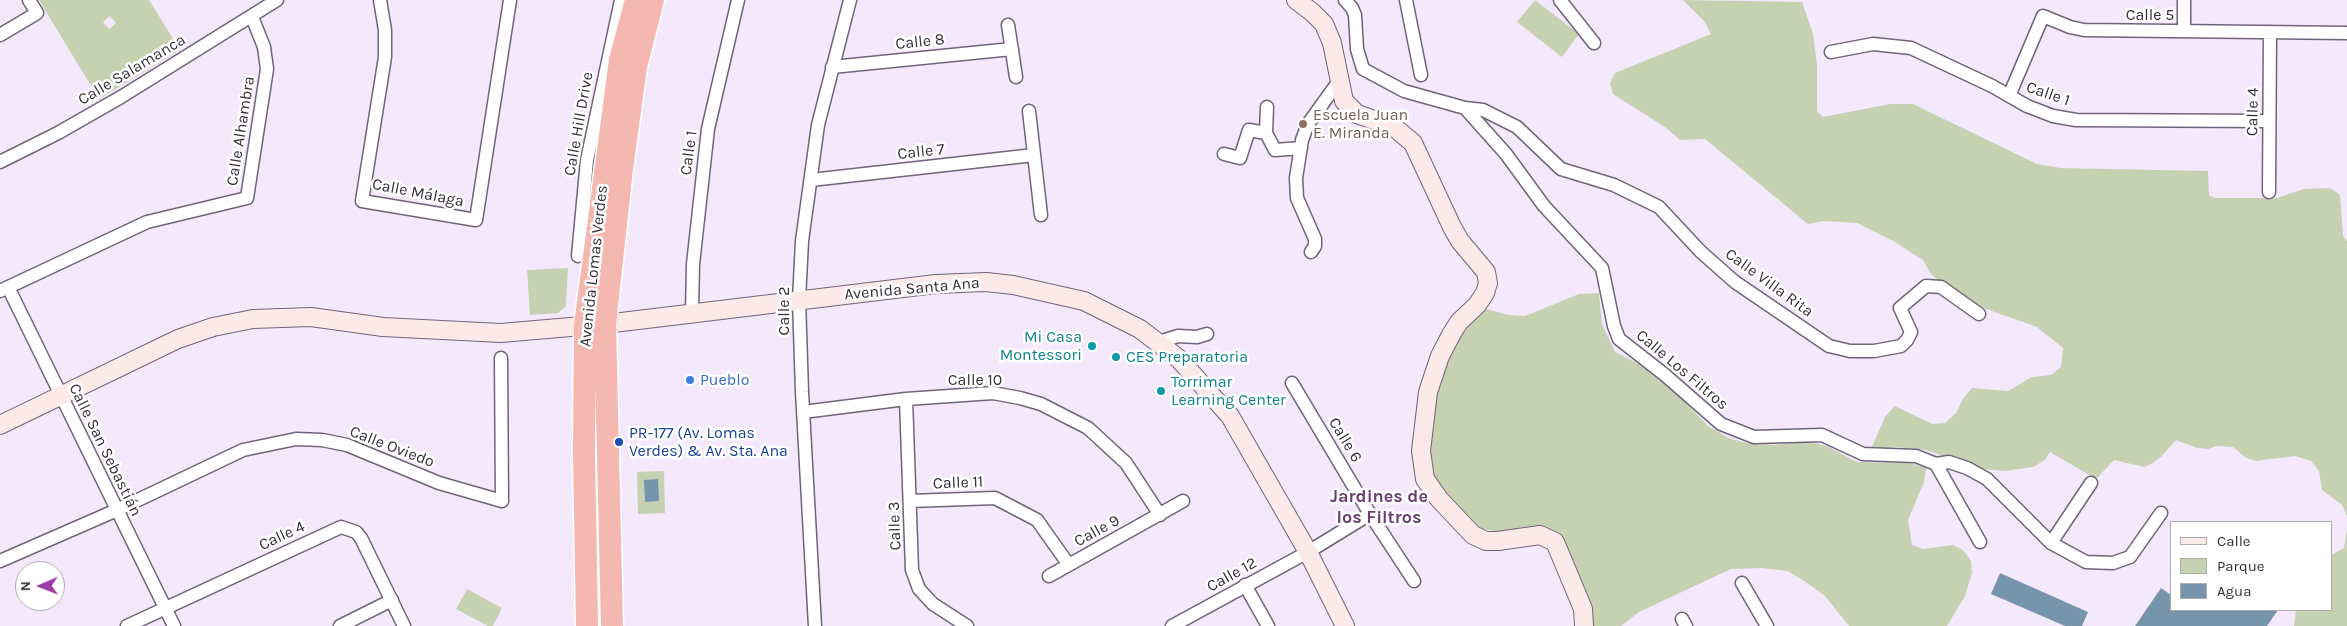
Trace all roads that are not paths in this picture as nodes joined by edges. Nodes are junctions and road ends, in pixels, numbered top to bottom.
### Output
1 (30, 0) edge
2 (277, 0) edge
3 (380, 0) edge
4 (510, 0) edge
5 (621, 0) edge
6 (636, 0) edge
7 (653, 0) edge
8 (738, 0) edge
9 (850, 0) edge
10 (1296, 0) edge
11 (1345, 0) edge
12 (1406, 0) edge
13 (1560, 0) edge
14 (2184, 0) edge
15 (252, 17) junction
16 (1008, 25) dead end
17 (2184, 31) junction
18 (2270, 32) junction
19 (2347, 33) edge
20 (0, 36) edge
21 (1594, 43) dead end
22 (1012, 49) junction
23 (1831, 52) dead end
24 (832, 67) junction
25 (1421, 75) dead end
26 (1016, 77) dead end
27 (1339, 81) junction
28 (2008, 96) junction
29 (1267, 108) dead end
30 (1465, 108) junction
31 (1029, 111) dead end
32 (2268, 121) junction
33 (1266, 132) junction
34 (1301, 148) junction
35 (1224, 154) dead end
36 (1034, 155) junction
37 (0, 162) edge
38 (811, 180) junction
39 (2269, 192) dead end
40 (1041, 215) dead end
41 (1311, 252) dead end
42 (578, 256) dead end
43 (4, 289) edge
44 (799, 300) junction
45 (692, 313) junction
46 (1979, 314) dead end
47 (594, 324) junction
48 (1207, 334) dead end
49 (1159, 342) junction
50 (501, 358) dead end
51 (1292, 384) dead end
52 (60, 396) junction
53 (906, 399) junction
54 (803, 412) junction
55 (0, 425) edge
56 (1936, 464) junction
57 (2091, 483) dead end
58 (910, 501) junction
59 (1183, 501) dead end
60 (118, 510) junction
61 (2161, 513) dead end
62 (1370, 514) junction
63 (1160, 515) junction
64 (1980, 542) dead end
65 (2051, 543) junction
66 (1308, 552) junction
67 (0, 561) edge
68 (1070, 565) junction
69 (1049, 576) dead end
70 (1414, 581) dead end
71 (1742, 582) dead end
72 (1246, 585) junction
73 (392, 600) junction
74 (165, 608) junction
75 (127, 626) edge
76 (174, 626) edge
77 (340, 626) edge
78 (404, 626) edge
79 (587, 626) edge
80 (612, 626) edge
81 (815, 626) edge
82 (967, 626) edge
83 (1172, 626) edge
84 (1268, 626) edge
85 (1345, 626) edge
86 (1584, 626) edge
87 (1767, 626) edge

1 - 20 street
2 - 15 street, Calle Salamanca
3 - 4 street, Calle Málaga
5 - 42 street, Calle Hill Drive
6 - 47 highway, Avenida Lomas Verdes
7 - 47 highway, Avenida Lomas Verdes
8 - 45 street, Calle 1
9 - 24 street, Calle 2
10 - 27 street
11 - 30 street
12 - 25 street
13 - 21 street
14 - 17 street
15 - 37 street, Calle Salamanca
15 - 43 street, Calle Alhambra
16 - 22 street
17 - 18 street, Calle 5
17 - 28 street, Calle 5
18 - 19 street, Calle 5
18 - 32 street, Calle 4
22 - 24 street, Calle 8
22 - 26 street
23 - 28 street, Calle 1
24 - 38 street, Calle 2
27 - 34 street
27 - 86 street
28 - 32 street, Calle 1
29 - 33 street
30 - 46 street, Calle Villa Rita
30 - 56 street, Calle Los Filtros
31 - 36 street
32 - 39 street, Calle 4
33 - 34 street
33 - 35 street
34 - 41 street
36 - 38 street, Calle 7
36 - 40 street
38 - 44 street, Calle 2
43 - 52 street, Calle San Sebastián
44 - 45 street, Avenida Santa Ana
44 - 49 street, Avenida Santa Ana
44 - 54 street, Calle 2
45 - 47 street, Avenida Santa Ana
47 - 52 street, Avenida Santa Ana
47 - 79 highway, Avenida Lomas Verdes
47 - 80 highway, Avenida Lomas Verdes
48 - 49 street
49 - 66 street, Avenida Santa Ana
50 - 60 street, Calle Oviedo
51 - 62 street, Calle 6
52 - 55 street, Avenida Santa Ana
52 - 60 street, Calle San Sebastián
53 - 54 street, Calle 10
53 - 58 street, Calle 3
53 - 63 street, Calle 10
54 - 81 street, Calle 2
56 - 64 street
56 - 65 street, Calle Los Filtros
57 - 65 street
58 - 68 street, Calle 11
58 - 82 street, Calle 3
59 - 63 street, Calle 9
60 - 67 street, Calle Oviedo
60 - 74 street, Calle San Sebastián
61 - 65 street, Calle Los Filtros
62 - 66 street, Calle 12
62 - 70 street, Calle 6
63 - 68 street, Calle 9
66 - 72 street, Calle 12
66 - 85 street, Avenida Santa Ana
68 - 69 street, Calle 9
71 - 87 street
72 - 83 street, Calle 12
72 - 84 street
73 - 74 street, Calle 4
73 - 77 street
73 - 78 street, Calle 4
74 - 75 street, Calle 4
74 - 76 street, Calle San Sebastián

